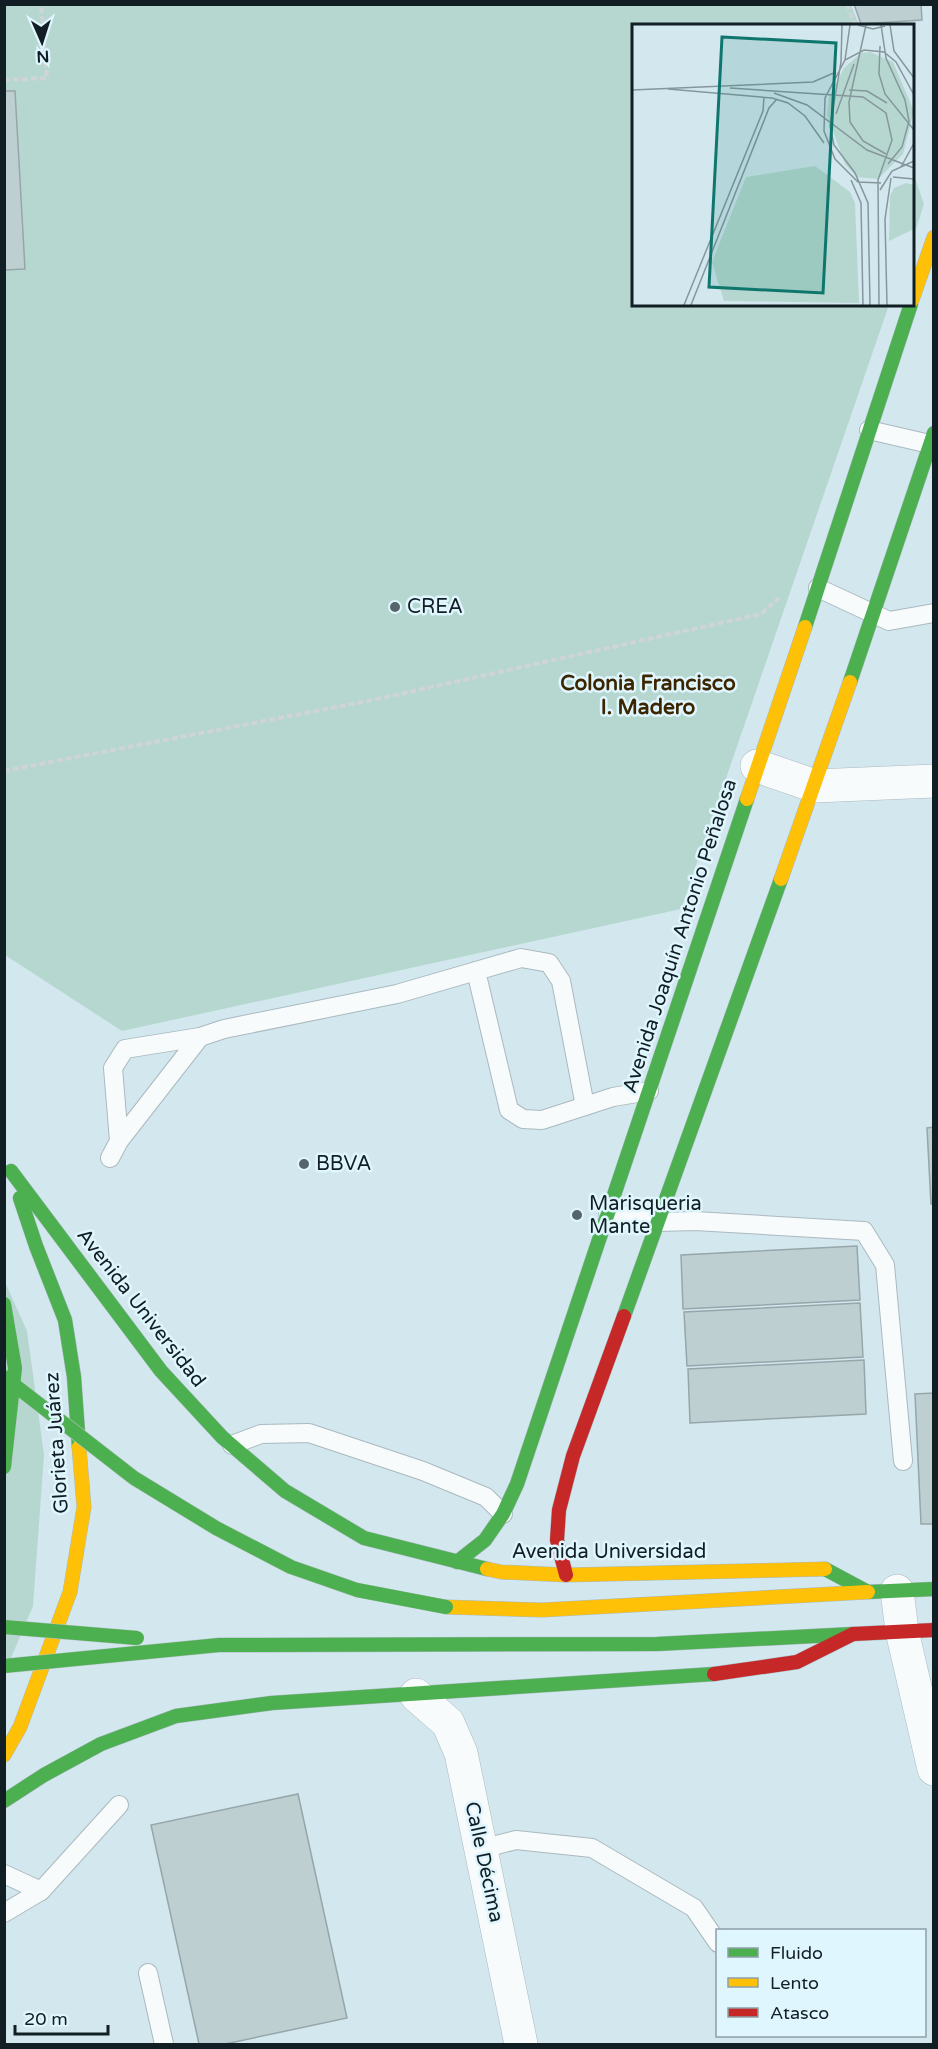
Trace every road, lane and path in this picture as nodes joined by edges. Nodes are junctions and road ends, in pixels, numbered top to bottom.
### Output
1 (41, 4) edge
2 (848, 4) edge
3 (854, 24) edge
4 (4, 80) edge
5 (933, 237) edge
6 (914, 294) edge
7 (910, 306) edge
8 (869, 430) junction
9 (932, 441) edge
10 (818, 588) junction
11 (780, 597) dead end
12 (874, 613) junction
13 (933, 613) edge
14 (757, 766) junction
15 (4, 771) edge
16 (933, 781) edge
17 (815, 786) junction
18 (476, 971) junction
19 (200, 1037) junction
20 (649, 1091) junction
21 (585, 1106) junction
22 (119, 1141) junction
23 (110, 1158) dead end
24 (8, 1167) edge
25 (608, 1212) junction
26 (658, 1222) junction
27 (4, 1304) edge
28 (4, 1377) edge
29 (231, 1445) junction
30 (903, 1461) dead end
31 (4, 1467) edge
32 (503, 1514) junction
33 (457, 1562) junction
34 (566, 1575) junction
35 (933, 1589) edge
36 (882, 1592) junction
37 (4, 1627) edge
38 (918, 1631) edge
39 (853, 1634) junction
40 (219, 1645) junction
41 (4, 1666) edge
42 (416, 1695) junction
43 (4, 1755) edge
44 (933, 1769) edge
45 (4, 1801) edge
46 (119, 1805) dead end
47 (481, 1849) junction
48 (4, 1874) edge
49 (41, 1891) junction
50 (4, 1913) edge
51 (716, 1941) edge
52 (148, 1973) dead end
53 (164, 2044) edge
54 (521, 2044) edge

1 - 4 path
2 - 3 path
5 - 6 main road
7 - 8 main road, Avenida Joaquín Antonio Peñalosa
8 - 9 lane
8 - 10 main road, Avenida Joaquín Antonio Peñalosa
9 - 12 main road
10 - 12 lane
10 - 14 main road, Avenida Joaquín Antonio Peñalosa
11 - 15 path
12 - 13 lane
12 - 17 main road
14 - 17 street
14 - 20 main road, Avenida Joaquín Antonio Peñalosa
16 - 17 street
17 - 26 main road
18 - 19 lane
18 - 21 lane
18 - 21 lane
19 - 22 lane
19 - 22 lane
20 - 21 lane
20 - 25 main road, Avenida Joaquín Antonio Peñalosa
22 - 23 lane
24 - 29 main road, Avenida Universidad
24 - 43 main road, Glorieta Juárez
25 - 26 lane
25 - 32 main road, Avenida Joaquín Antonio Peñalosa
26 - 30 lane
26 - 34 main road
27 - 31 main road, bridge
28 - 36 main road, bridge
29 - 32 lane
29 - 33 main road, Avenida Universidad
32 - 33 main road, Avenida Joaquín Antonio Peñalosa
33 - 34 main road, Avenida Universidad
34 - 36 main road, Avenida Universidad
35 - 36 main road
36 - 38 street
37 - 40 main road, bridge
38 - 39 main road
38 - 44 street
39 - 40 main road
39 - 42 main road
40 - 41 main road, bridge
42 - 45 main road
42 - 47 street, Calle Décima
46 - 49 lane
47 - 51 lane
47 - 54 street, Calle Décima
48 - 49 lane
49 - 50 lane
52 - 53 lane

